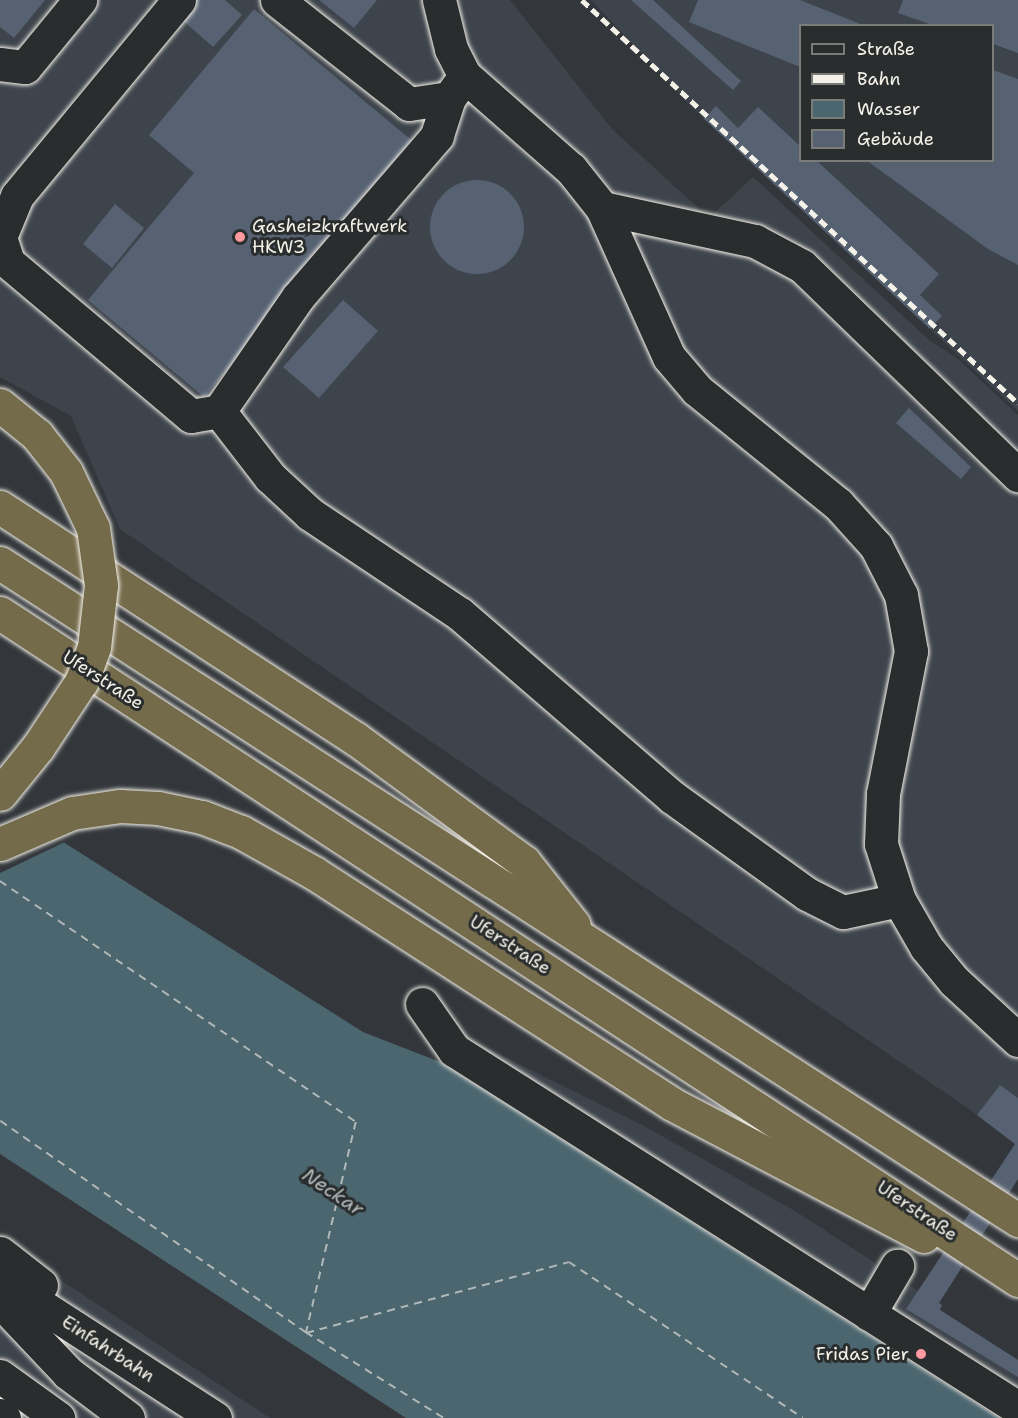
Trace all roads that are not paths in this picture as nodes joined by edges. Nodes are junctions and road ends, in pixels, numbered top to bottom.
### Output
1 (80, 0) edge
2 (179, 0) edge
3 (277, 0) edge
4 (439, 0) edge
5 (0, 64) edge
6 (457, 87) junction
7 (602, 208) junction
8 (0, 405) edge
9 (219, 411) junction
10 (1018, 475) edge
11 (0, 507) edge
12 (0, 563) edge
13 (0, 613) edge
14 (0, 794) edge
15 (0, 844) edge
16 (899, 900) junction
17 (592, 948) junction
18 (422, 1004) dead end
19 (1018, 1040) edge
20 (1018, 1220) edge
21 (0, 1252) edge
22 (897, 1266) dead end
23 (1012, 1276) edge
24 (0, 1279) edge
25 (0, 1301) edge
26 (869, 1314) junction
27 (122, 1358) junction
28 (0, 1376) edge
29 (1018, 1408) edge
30 (0, 1415) edge
31 (4, 1418) edge
32 (57, 1418) edge
33 (128, 1418) edge
34 (215, 1418) edge

1 - 5 street
2 - 9 street
3 - 6 street
4 - 6 street
6 - 7 street
6 - 9 street
7 - 10 street
7 - 16 street
8 - 14 highway, bridge
9 - 16 street
11 - 17 highway
12 - 17 highway
13 - 23 highway, Uferstraße
15 - 23 highway
16 - 19 street
17 - 20 highway
18 - 26 street
21 - 27 street
22 - 26 street
24 - 27 street, Einfahrbahn
25 - 33 street, Einfahrbahn
26 - 29 street
27 - 34 street, Einfahrbahn
28 - 32 street
30 - 31 street

